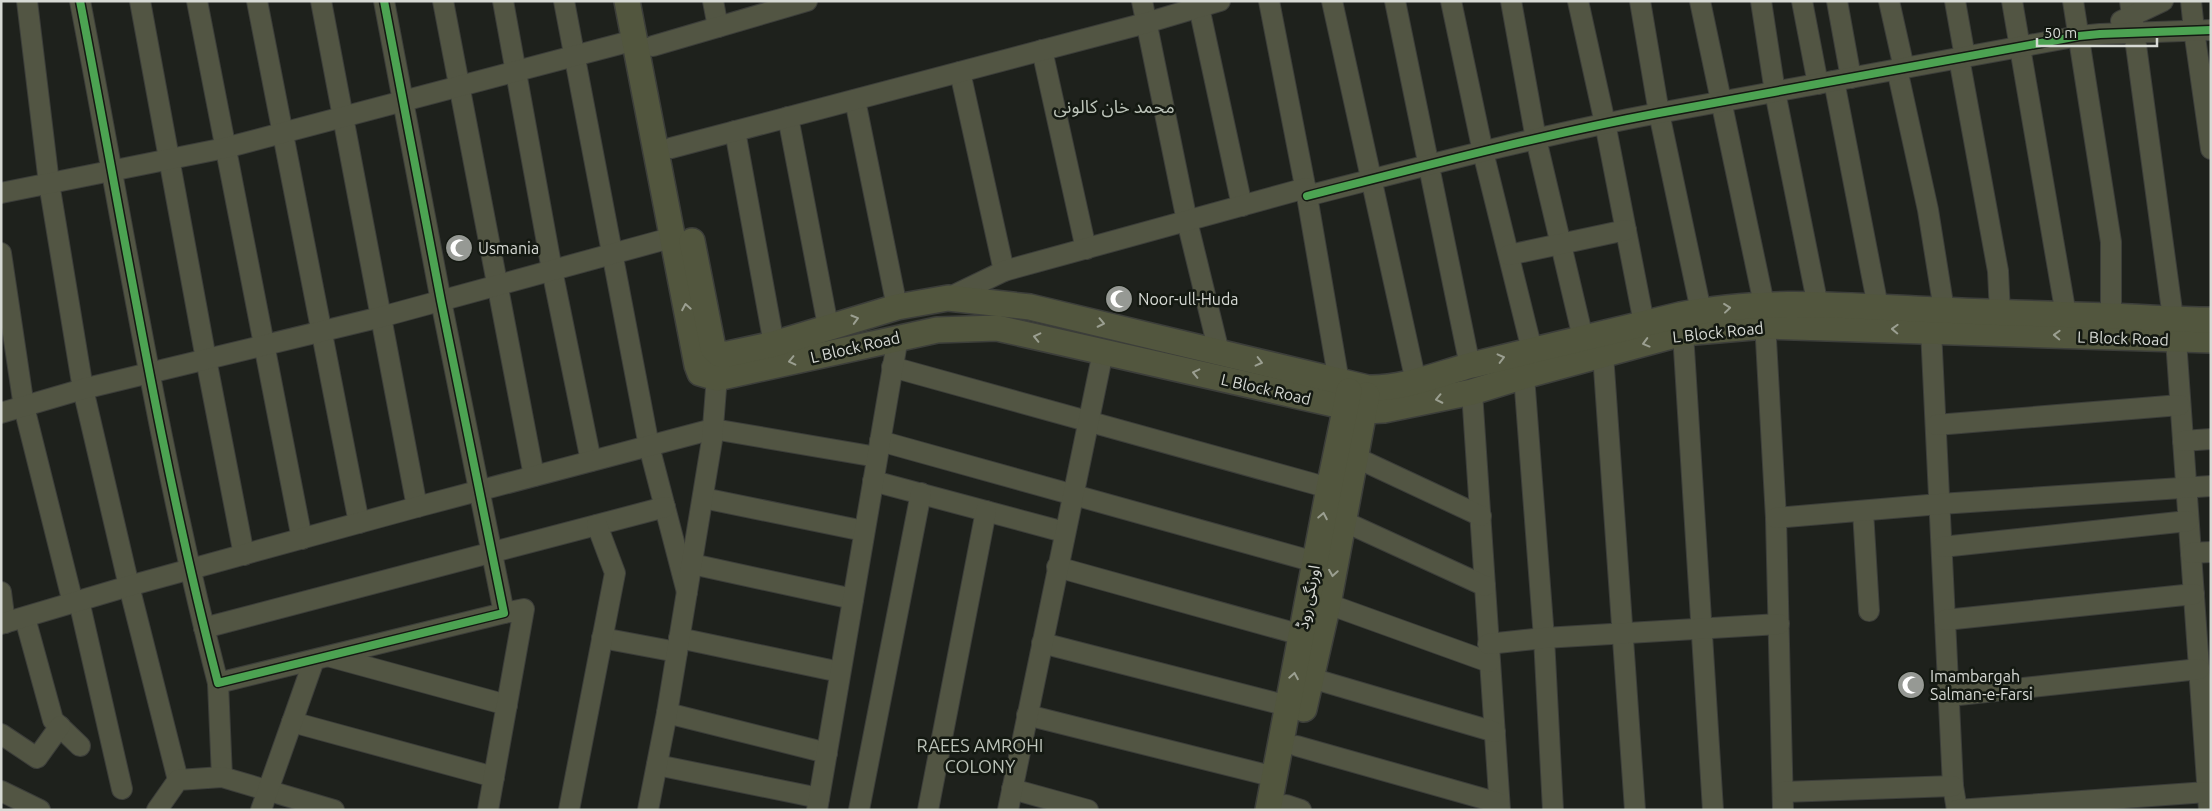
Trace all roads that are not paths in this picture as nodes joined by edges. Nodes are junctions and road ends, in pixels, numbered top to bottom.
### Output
1 (27, 1) edge
2 (80, 1) edge
3 (140, 1) edge
4 (197, 1) edge
5 (257, 1) edge
6 (322, 1) edge
7 (384, 1) edge
8 (443, 1) edge
9 (503, 1) edge
10 (564, 1) edge
11 (627, 1) edge
12 (643, 1) edge
13 (713, 1) edge
14 (807, 1) edge
15 (1142, 1) edge
16 (1220, 1) edge
17 (1269, 1) edge
18 (1332, 1) edge
19 (1395, 1) edge
20 (1452, 1) edge
21 (1511, 1) edge
22 (1578, 1) edge
23 (1640, 1) edge
24 (1700, 1) edge
25 (1761, 1) edge
26 (1802, 1) edge
27 (1837, 1) edge
28 (1889, 1) edge
29 (1955, 1) edge
30 (2012, 1) edge
31 (2073, 1) edge
32 (2163, 1) edge
33 (2191, 1) edge
34 (777, 6) edge
35 (1200, 7) junction
36 (2132, 16) edge
37 (1146, 23) junction
38 (718, 27) junction
39 (2202, 30) edge
40 (2079, 36) junction
41 (644, 43) junction
42 (2020, 47) junction
43 (1042, 50) junction
44 (575, 56) junction
45 (1962, 57) junction
46 (1900, 69) junction
47 (516, 72) junction
48 (960, 72) junction
49 (1834, 81) junction
50 (460, 86) junction
51 (1775, 92) junction
52 (855, 100) junction
53 (404, 102) junction
54 (1720, 102) junction
55 (1659, 113) junction
56 (344, 117) junction
57 (788, 117) junction
58 (1605, 123) junction
59 (735, 131) junction
60 (283, 133) junction
61 (1536, 139) junction
62 (225, 148) junction
63 (671, 148) junction
64 (2211, 150) edge
65 (1483, 152) junction
66 (168, 160) junction
67 (1430, 164) junction
68 (112, 171) junction
69 (1372, 180) junction
70 (49, 183) junction
71 (1306, 192) junction
72 (1, 193) edge
73 (1242, 206) junction
74 (1187, 221) junction
75 (1626, 230) junction
76 (674, 238) junction
77 (1561, 244) junction
78 (1086, 249) junction
79 (1, 253) edge
80 (612, 254) junction
81 (1509, 255) junction
82 (552, 270) junction
83 (1004, 271) junction
84 (497, 285) junction
85 (948, 298) junction
86 (440, 301) junction
87 (1818, 306) junction
88 (897, 307) junction
89 (1878, 307) junction
90 (1701, 310) junction
91 (2000, 313) junction
92 (1764, 315) junction
93 (2066, 315) junction
94 (2111, 316) junction
95 (381, 317) junction
96 (1938, 320) junction
97 (2211, 320) edge
98 (1644, 323) junction
99 (828, 326) junction
100 (2175, 330) junction
101 (322, 331) junction
102 (1682, 333) junction
103 (898, 337) junction
104 (1583, 338) junction
105 (2211, 340) edge
106 (774, 344) junction
107 (263, 346) junction
108 (1532, 350) junction
109 (1103, 352) junction
110 (1219, 352) junction
111 (718, 354) junction
112 (1603, 354) junction
113 (206, 359) junction
114 (1470, 366) junction
115 (892, 367) junction
116 (149, 373) junction
117 (1524, 376) junction
118 (717, 378) junction
119 (1416, 382) junction
120 (83, 389) junction
121 (1472, 392) junction
122 (1354, 394) junction
123 (2180, 405) junction
124 (24, 407) junction
125 (1, 413) edge
126 (1088, 421) junction
127 (1936, 425) junction
128 (713, 430) junction
129 (2211, 439) edge
130 (2183, 442) junction
131 (649, 446) junction
132 (878, 449) junction
133 (1346, 453) junction
134 (591, 461) junction
135 (534, 476) junction
136 (873, 481) junction
137 (2211, 486) edge
138 (1329, 488) junction
139 (2186, 488) junction
140 (480, 491) junction
141 (921, 493) junction
142 (1072, 494) junction
143 (703, 498) junction
144 (1940, 504) junction
145 (417, 507) junction
146 (665, 507) junction
147 (986, 511) junction
148 (1862, 511) junction
149 (1481, 516) junction
150 (1776, 518) junction
151 (1344, 521) junction
152 (2188, 521) junction
153 (359, 523) junction
154 (598, 525) junction
155 (864, 531) junction
156 (1064, 532) junction
157 (302, 539) junction
158 (1942, 547) junction
159 (2211, 552) edge
160 (492, 553) junction
161 (2191, 553) junction
162 (244, 555) junction
163 (1315, 562) junction
164 (692, 564) junction
165 (1057, 567) junction
166 (191, 569) junction
167 (128, 586) junction
168 (1485, 586) junction
169 (1, 592) edge
170 (687, 592) junction
171 (2194, 594) junction
172 (853, 599) junction
173 (76, 602) junction
174 (1328, 604) junction
175 (1869, 611) dead end
176 (504, 613) junction
177 (2203, 617) edge
178 (25, 618) junction
179 (1945, 620) junction
180 (3, 624) edge
181 (1779, 624) junction
182 (204, 628) junction
183 (1702, 629) junction
184 (1623, 634) junction
185 (1311, 637) junction
186 (602, 638) junction
187 (1544, 638) junction
188 (1042, 643) junction
189 (678, 645) junction
190 (1488, 653) junction
191 (321, 658) junction
192 (840, 672) junction
193 (1311, 678) junction
194 (2203, 678) edge
195 (218, 683) junction
196 (1949, 696) junction
197 (507, 705) junction
198 (1288, 706) junction
199 (666, 714) junction
200 (1027, 715) junction
201 (292, 722) junction
202 (60, 726) junction
203 (1495, 732) junction
204 (1, 734) edge
205 (2207, 742) edge
206 (80, 746) dead end
207 (1297, 746) junction
208 (827, 753) junction
209 (657, 765) junction
210 (222, 777) junction
211 (494, 777) junction
212 (1275, 777) junction
213 (178, 780) junction
214 (1953, 786) junction
215 (122, 789) dead end
216 (268, 790) junction
217 (1012, 790) junction
218 (1, 791) edge
219 (1783, 801) edge
220 (2208, 801) edge
221 (818, 804) edge
222 (1499, 806) edge
223 (1285, 809) edge
224 (40, 810) edge
225 (157, 810) edge
226 (261, 810) edge
227 (334, 810) edge
228 (488, 810) edge
229 (569, 810) edge
230 (648, 810) edge
231 (859, 810) edge
232 (928, 810) edge
233 (1008, 810) edge
234 (1088, 810) edge
235 (1552, 810) edge
236 (1635, 810) edge
237 (1713, 810) edge
238 (1957, 810) edge

1 - 70 street
2 - 68 street
3 - 66 street
4 - 62 street
5 - 60 street
6 - 56 street
7 - 53 street
8 - 50 street
9 - 47 street
10 - 44 street
11 - 41 main road
12 - 41 main road
13 - 38 street
14 - 34 street
15 - 37 street
16 - 35 street
17 - 71 street
18 - 69 street
19 - 67 street
20 - 65 street
21 - 61 street
22 - 58 street
23 - 55 street
24 - 54 street
25 - 51 street
26 - 49 street
27 - 49 street
28 - 46 street
29 - 45 street
30 - 42 street
31 - 40 street
32 - 36 street
33 - 39 street
34 - 38 street
35 - 37 street
35 - 73 street
36 - 39 street
36 - 40 street
36 - 100 street
37 - 43 street
37 - 74 street
38 - 41 street
39 - 64 street
40 - 42 street
40 - 94 street
41 - 44 street
41 - 63 main road
41 - 76 main road
42 - 45 street
42 - 93 street
43 - 48 street
43 - 78 street
44 - 47 street
44 - 80 street
45 - 46 street
45 - 91 street
46 - 49 street
46 - 96 street
47 - 50 street
47 - 82 street
48 - 52 street
48 - 83 street
49 - 51 street
49 - 89 street
50 - 53 street
50 - 84 street
51 - 54 street
51 - 87 street
52 - 57 street
52 - 88 street
53 - 56 street
53 - 86 street
54 - 55 street
54 - 92 street
55 - 58 street
55 - 90 street
56 - 60 street
56 - 95 street
57 - 59 street
57 - 99 street
58 - 61 street
58 - 75 street
59 - 63 street
59 - 106 street
60 - 62 street
60 - 101 street
61 - 65 street
61 - 77 street
62 - 66 street
62 - 107 street
63 - 111 main road
65 - 67 street
65 - 81 street
66 - 68 street
66 - 113 street
67 - 69 street
67 - 114 street
68 - 70 street
68 - 116 street
69 - 71 street
69 - 119 street
70 - 72 street
70 - 120 street
71 - 73 street
71 - 122 street
73 - 74 street
74 - 78 street
74 - 110 street
75 - 77 street
75 - 98 street
76 - 80 street
118 -> 76 main road
77 - 81 street
77 - 104 street
78 - 83 street
79 - 124 street
80 - 82 street
80 - 131 street
81 - 108 street
82 - 84 street
82 - 134 street
83 - 85 street
84 - 86 street
84 - 135 street
85 - 88 main road, L Block Road
85 -> 110 main road, L Block Road
86 - 95 street
86 - 140 street
87 - 89 main road, L Block Road
87 - 92 main road, L Block Road
99 -> 88 main road, L Block Road
89 - 96 main road, L Block Road
90 -> 92 main road, L Block Road
90 - 98 main road, L Block Road
91 - 93 main road, L Block Road
91 - 96 main road, L Block Road
96 -> 92 main road, L Block Road
92 - 102 main road, L Block Road
92 - 150 street
93 - 94 main road, L Block Road
94 - 100 main road, L Block Road
95 - 101 street
95 - 145 street
100 -> 96 main road, L Block Road
96 - 127 street
97 - 100 main road, L Block Road
98 - 104 main road, L Block Road
99 - 106 main road, L Block Road
100 - 105 main road, L Block Road
100 - 123 street
101 - 107 street
101 - 153 street
102 -> 112 main road, L Block Road
102 - 183 street
109 -> 103 main road, L Block Road
103 - 115 street
103 -> 118 main road, L Block Road
104 - 108 main road, L Block Road
106 - 111 main road, L Block Road
107 - 113 street
107 - 157 street
114 -> 108 main road, L Block Road
122 -> 109 main road, L Block Road
109 - 126 street
110 -> 122 main road, L Block Road
111 - 118 street
112 - 117 main road, L Block Road
112 - 184 street
113 - 116 street
113 - 162 street
114 - 119 main road, L Block Road
115 - 126 street
115 - 132 street
116 - 120 street
116 - 166 street
117 - 121 main road, L Block Road
117 - 187 street
118 - 128 street
119 - 122 main road, L Block Road
120 - 124 street
120 - 167 street
121 -> 122 main road, L Block Road
121 - 149 street
122 - 133 main road, اورنگی روڈ
123 - 127 street
123 - 130 street
124 - 125 street
124 - 173 street
126 - 138 street
126 - 142 street
127 - 144 street
128 - 131 street
128 - 132 street
128 - 143 street
129 - 130 street
130 - 139 street
131 - 134 street
131 - 146 street
132 - 136 street
132 - 142 street
133 - 138 main road, اورنگی روڈ
133 - 149 street
133 - 151 main road, اورنگی روڈ
134 - 135 street
135 - 140 street
136 - 141 street
136 - 155 street
137 - 139 street
163 -> 138 main road, اورنگی روڈ
139 - 144 street
139 - 152 street
140 - 145 street
140 - 160 street
141 - 147 street
141 - 231 street
142 - 156 street
142 - 163 street
143 - 155 street
143 - 164 street
144 - 148 street
144 - 158 street
145 - 153 street
146 - 154 street
146 - 170 street
147 - 156 street
147 - 232 street
148 - 150 street
148 - 175 street
149 - 168 street
150 - 181 street
151 - 168 street
151 -> 174 main road, اورنگی روڈ
152 - 158 street
152 - 161 street
153 - 157 street
154 - 160 street
154 - 186 street
155 - 172 street
156 - 165 street
157 - 162 street
158 - 179 street
159 - 161 street
160 - 176 street
160 - 182 street
161 - 171 street
162 - 166 street
163 - 185 main road, اورنگی روڈ
164 - 170 street
164 - 172 street
165 - 185 street
165 - 188 street
166 - 167 street
166 - 182 street
167 - 173 street
167 - 213 street
168 - 190 street
169 - 180 street
170 - 189 street
171 - 177 street
171 - 179 street
172 - 192 street
173 - 178 street
173 - 215 street
174 - 185 main road, اورنگی روڈ
174 - 190 street
176 - 191 street
176 - 197 street
177 - 194 street
178 - 180 street
178 - 202 street
179 - 196 street
181 - 183 street
181 - 219 street
182 - 195 street
183 - 184 street
183 - 237 street
184 - 187 street
184 - 236 street
185 - 193 main road, اورنگی روڈ
198 -> 185 main road, اورنگی روڈ
186 - 189 street
186 - 229 street
187 - 190 street
187 - 235 street
188 - 198 street
188 - 200 street
189 - 192 street
189 - 199 street
190 - 203 street
191 - 195 street
191 - 197 street
191 - 201 street
192 - 208 street
193 - 203 street
193 - 207 main road, اورنگی روڈ
194 - 196 street
194 - 205 street
195 - 210 street
196 - 214 street
197 - 211 street
198 - 212 main road, اورنگی روڈ
199 - 208 street
199 - 209 street
200 - 212 street
200 - 217 street
201 - 211 street
201 - 216 street
202 - 204 street
202 - 206 street
203 - 222 street
205 - 220 street
207 - 222 street
207 - 223 main road, اورنگی روڈ
208 - 221 street
209 - 221 street
209 - 230 street
210 - 213 street
210 - 216 street
211 - 228 street
212 - 223 main road, اورنگی روڈ
213 - 225 street
214 - 219 street
214 - 238 street
216 - 226 street
216 - 227 street
217 - 233 street
217 - 234 street
218 - 224 street
220 - 238 street

